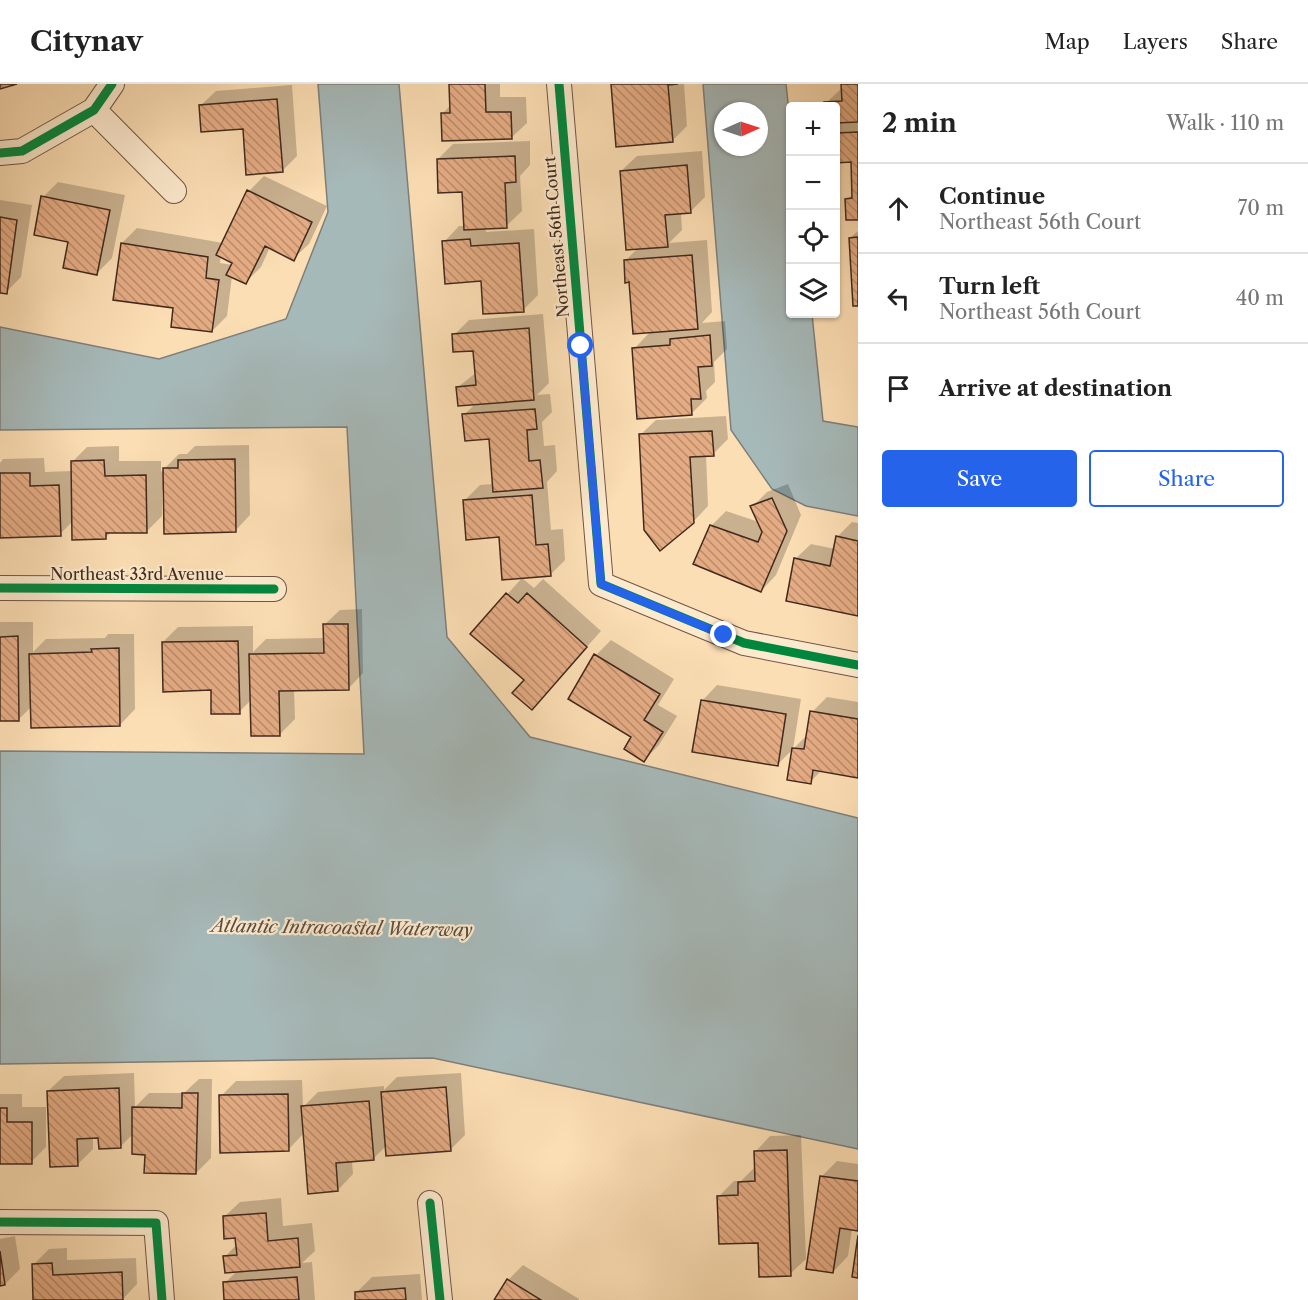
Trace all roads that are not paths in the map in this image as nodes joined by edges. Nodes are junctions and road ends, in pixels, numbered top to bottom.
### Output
1 (112, 84) edge
2 (559, 84) edge
3 (94, 110) junction
4 (0, 153) edge
5 (174, 191) dead end
6 (0, 588) edge
7 (274, 589) dead end
8 (858, 665) edge
9 (430, 1203) dead end
10 (0, 1222) edge
11 (162, 1300) edge
12 (440, 1300) edge

1 - 3 street
2 - 8 street, Northeast 56th Court
3 - 4 street
3 - 5 street
6 - 7 street, Northeast 33rd Avenue
9 - 12 street
10 - 11 street

